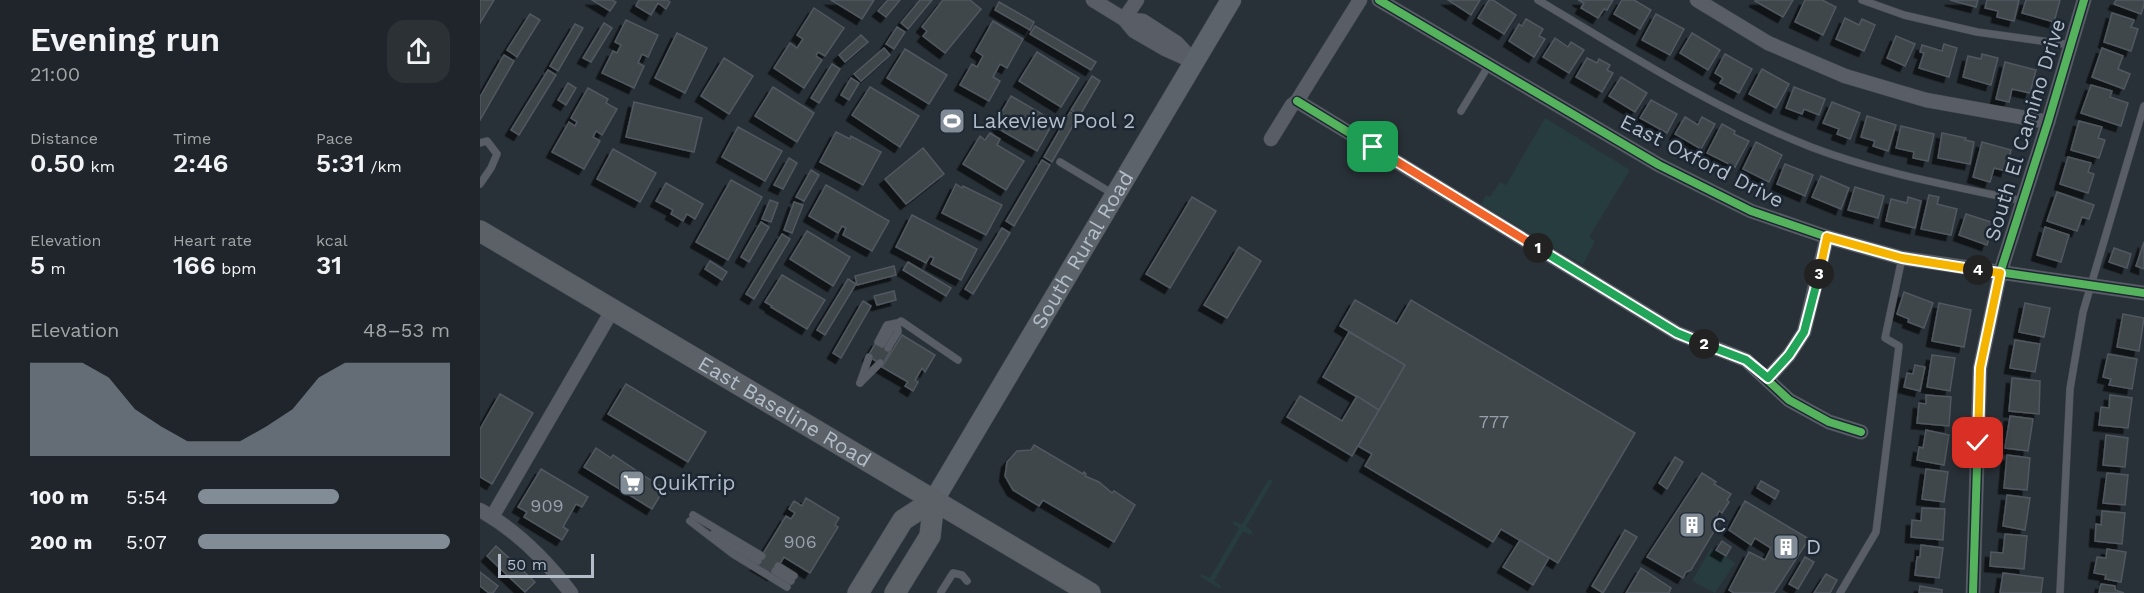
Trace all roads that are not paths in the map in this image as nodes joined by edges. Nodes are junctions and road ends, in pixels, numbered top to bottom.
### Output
1 (1093, 0) edge
2 (1137, 0) edge
3 (1231, 0) edge
4 (1360, 0) edge
5 (1379, 0) edge
6 (1538, 0) edge
7 (1697, 0) edge
8 (1862, 0) edge
9 (2084, 0) edge
10 (1124, 19) junction
11 (2071, 45) junction
12 (1194, 62) junction
13 (1489, 64) junction
14 (1297, 101) junction
15 (2144, 106) edge
16 (1461, 111) dead end
17 (2048, 122) junction
18 (1271, 139) dead end
19 (480, 143) edge
20 (1060, 162) dead end
21 (480, 184) edge
22 (1115, 195) junction
23 (2023, 201) junction
24 (480, 231) edge
25 (1827, 237) junction
26 (1902, 258) junction
27 (2000, 273) junction
28 (2090, 285) junction
29 (2144, 293) edge
30 (613, 309) junction
31 (897, 323) junction
32 (958, 360) dead end
33 (1768, 378) junction
34 (860, 383) joint
35 (1861, 432) dead end
36 (934, 500) junction
37 (486, 513) edge
38 (760, 559) dead end
39 (777, 569) dead end
40 (967, 581) dead end
41 (941, 592) edge
42 (1842, 592) edge
43 (571, 593) edge
44 (858, 593) edge
45 (895, 593) edge
46 (1090, 593) edge
47 (1973, 593) edge
48 (2060, 593) edge

1 - 10 street
2 - 10 street
3 - 12 main road, South Rural Road
4 - 14 street
5 - 13 street, East Oxford Drive
6 - 23 lane
7 - 17 street
8 - 11 lane
9 - 11 street, South El Camino Drive
10 - 12 street
11 - 17 street, South El Camino Drive
12 - 22 main road, South Rural Road
13 - 16 lane
13 - 25 street, East Oxford Drive
14 - 18 street
14 - 33 street
15 - 28 lane
17 - 23 street, South El Camino Drive
19 - 21 lane
20 - 22 lane
22 - 36 main road, South Rural Road
23 - 27 street, South El Camino Drive
24 - 30 main road, East Baseline Road
25 - 26 street, East Oxford Drive
25 - 33 street
26 - 27 street, East Oxford Drive
26 - 42 lane
27 - 28 street, East Oxford Drive
27 - 47 street, South El Camino Drive
28 - 29 street, East Oxford Drive
28 - 48 lane
30 - 36 main road, East Baseline Road
30 - 37 street
31 - 31 lane
31 - 32 lane
33 - 35 street
34 - 34 lane
36 - 44 main road, South Rural Road
36 - 45 main road, South Rural Road
36 - 46 main road, East Baseline Road
37 - 43 street
38 - 39 lane
40 - 41 lane

